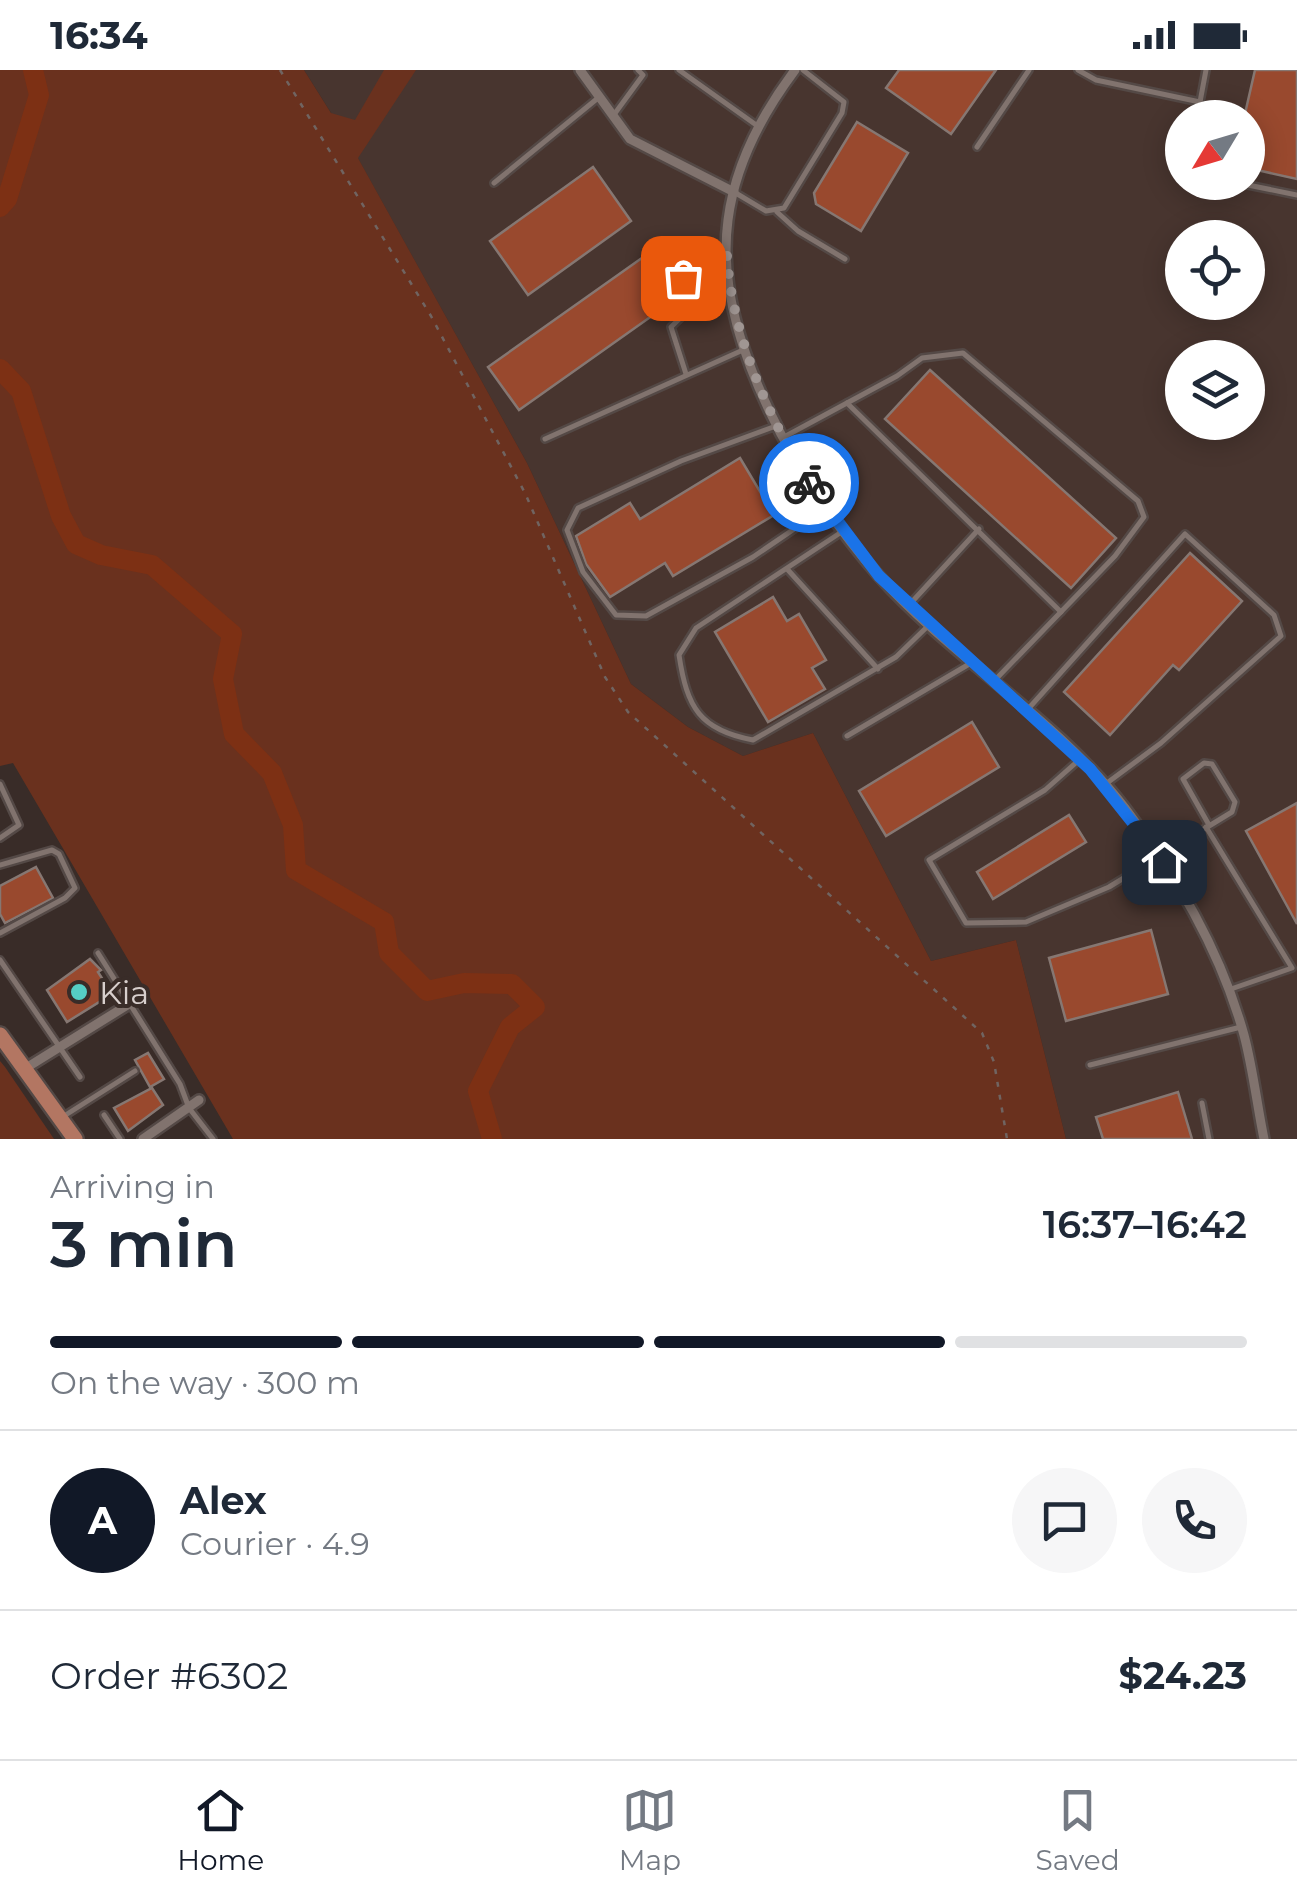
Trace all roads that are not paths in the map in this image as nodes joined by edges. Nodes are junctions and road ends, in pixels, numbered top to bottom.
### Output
1 (580, 70) edge
2 (638, 70) edge
3 (679, 70) edge
4 (795, 70) edge
5 (803, 70) edge
6 (1029, 70) edge
7 (1078, 70) edge
8 (1206, 70) edge
9 (598, 98) junction
10 (611, 118) junction
11 (759, 126) junction
12 (977, 147) dead end
13 (494, 182) dead end
14 (1265, 189) edge
15 (734, 192) junction
16 (1297, 194) edge
17 (777, 212) junction
18 (727, 256) junction
19 (846, 259) dead end
20 (746, 348) junction
21 (686, 374) junction
22 (847, 403) junction
23 (778, 425) junction
24 (784, 437) junction
25 (544, 438) dead end
26 (824, 508) junction
27 (978, 529) junction
28 (843, 531) junction
29 (788, 570) junction
30 (910, 604) junction
31 (1061, 612) junction
32 (930, 623) junction
33 (973, 662) junction
34 (878, 668) junction
35 (994, 680) junction
36 (1027, 710) junction
37 (847, 736) dead end
38 (1080, 759) junction
39 (0, 784) edge
40 (1105, 785) junction
41 (1207, 826) junction
42 (0, 838) edge
43 (1159, 854) junction
44 (0, 865) edge
45 (0, 933) edge
46 (98, 952) dead end
47 (0, 960) edge
48 (1295, 968) edge
49 (1228, 990) junction
50 (128, 1004) junction
51 (1241, 1027) junction
52 (0, 1035) edge
53 (59, 1047) junction
54 (1090, 1065) dead end
55 (26, 1068) junction
56 (135, 1071) dead end
57 (80, 1077) dead end
58 (200, 1100) dead end
59 (1202, 1103) dead end
60 (189, 1108) junction
61 (104, 1115) dead end
62 (61, 1118) junction
63 (76, 1139) edge
64 (120, 1139) edge
65 (144, 1139) edge
66 (213, 1139) edge
67 (1209, 1139) edge
68 (1264, 1139) edge

1 - 9 street
2 - 10 lane
3 - 11 lane
4 - 11 street
5 - 17 lane
6 - 12 lane
7 - 8 lane
9 - 10 street
9 - 13 lane
10 - 15 street
11 - 15 street
14 - 16 lane
15 - 17 lane
15 - 18 street
17 - 19 lane
18 - 20 street
18 - 21 lane
20 - 21 lane
20 - 23 street
21 - 25 lane
22 - 24 lane
22 - 27 lane
22 - 31 lane
23 - 24 street
23 - 26 lane
24 - 26 street
26 - 28 street
27 - 30 lane
27 - 31 lane
28 - 29 lane
28 - 30 street
29 - 34 lane
29 - 34 lane
30 - 32 street
31 - 35 lane
32 - 33 street
32 - 34 lane
33 - 35 street
33 - 37 lane
35 - 36 street
36 - 38 street
36 - 40 lane
38 - 40 street
38 - 43 lane
39 - 42 lane
40 - 43 street
41 - 41 lane
41 - 43 lane
41 - 48 lane
43 - 49 street
44 - 45 lane
46 - 50 lane
47 - 53 lane
48 - 49 lane
49 - 51 street
50 - 53 street
50 - 60 lane
51 - 54 lane
51 - 68 street
52 - 55 main road
53 - 55 street
53 - 57 lane
55 - 62 main road
56 - 62 lane
58 - 60 street
59 - 67 lane
60 - 65 street
60 - 66 lane
61 - 64 lane
62 - 63 main road

